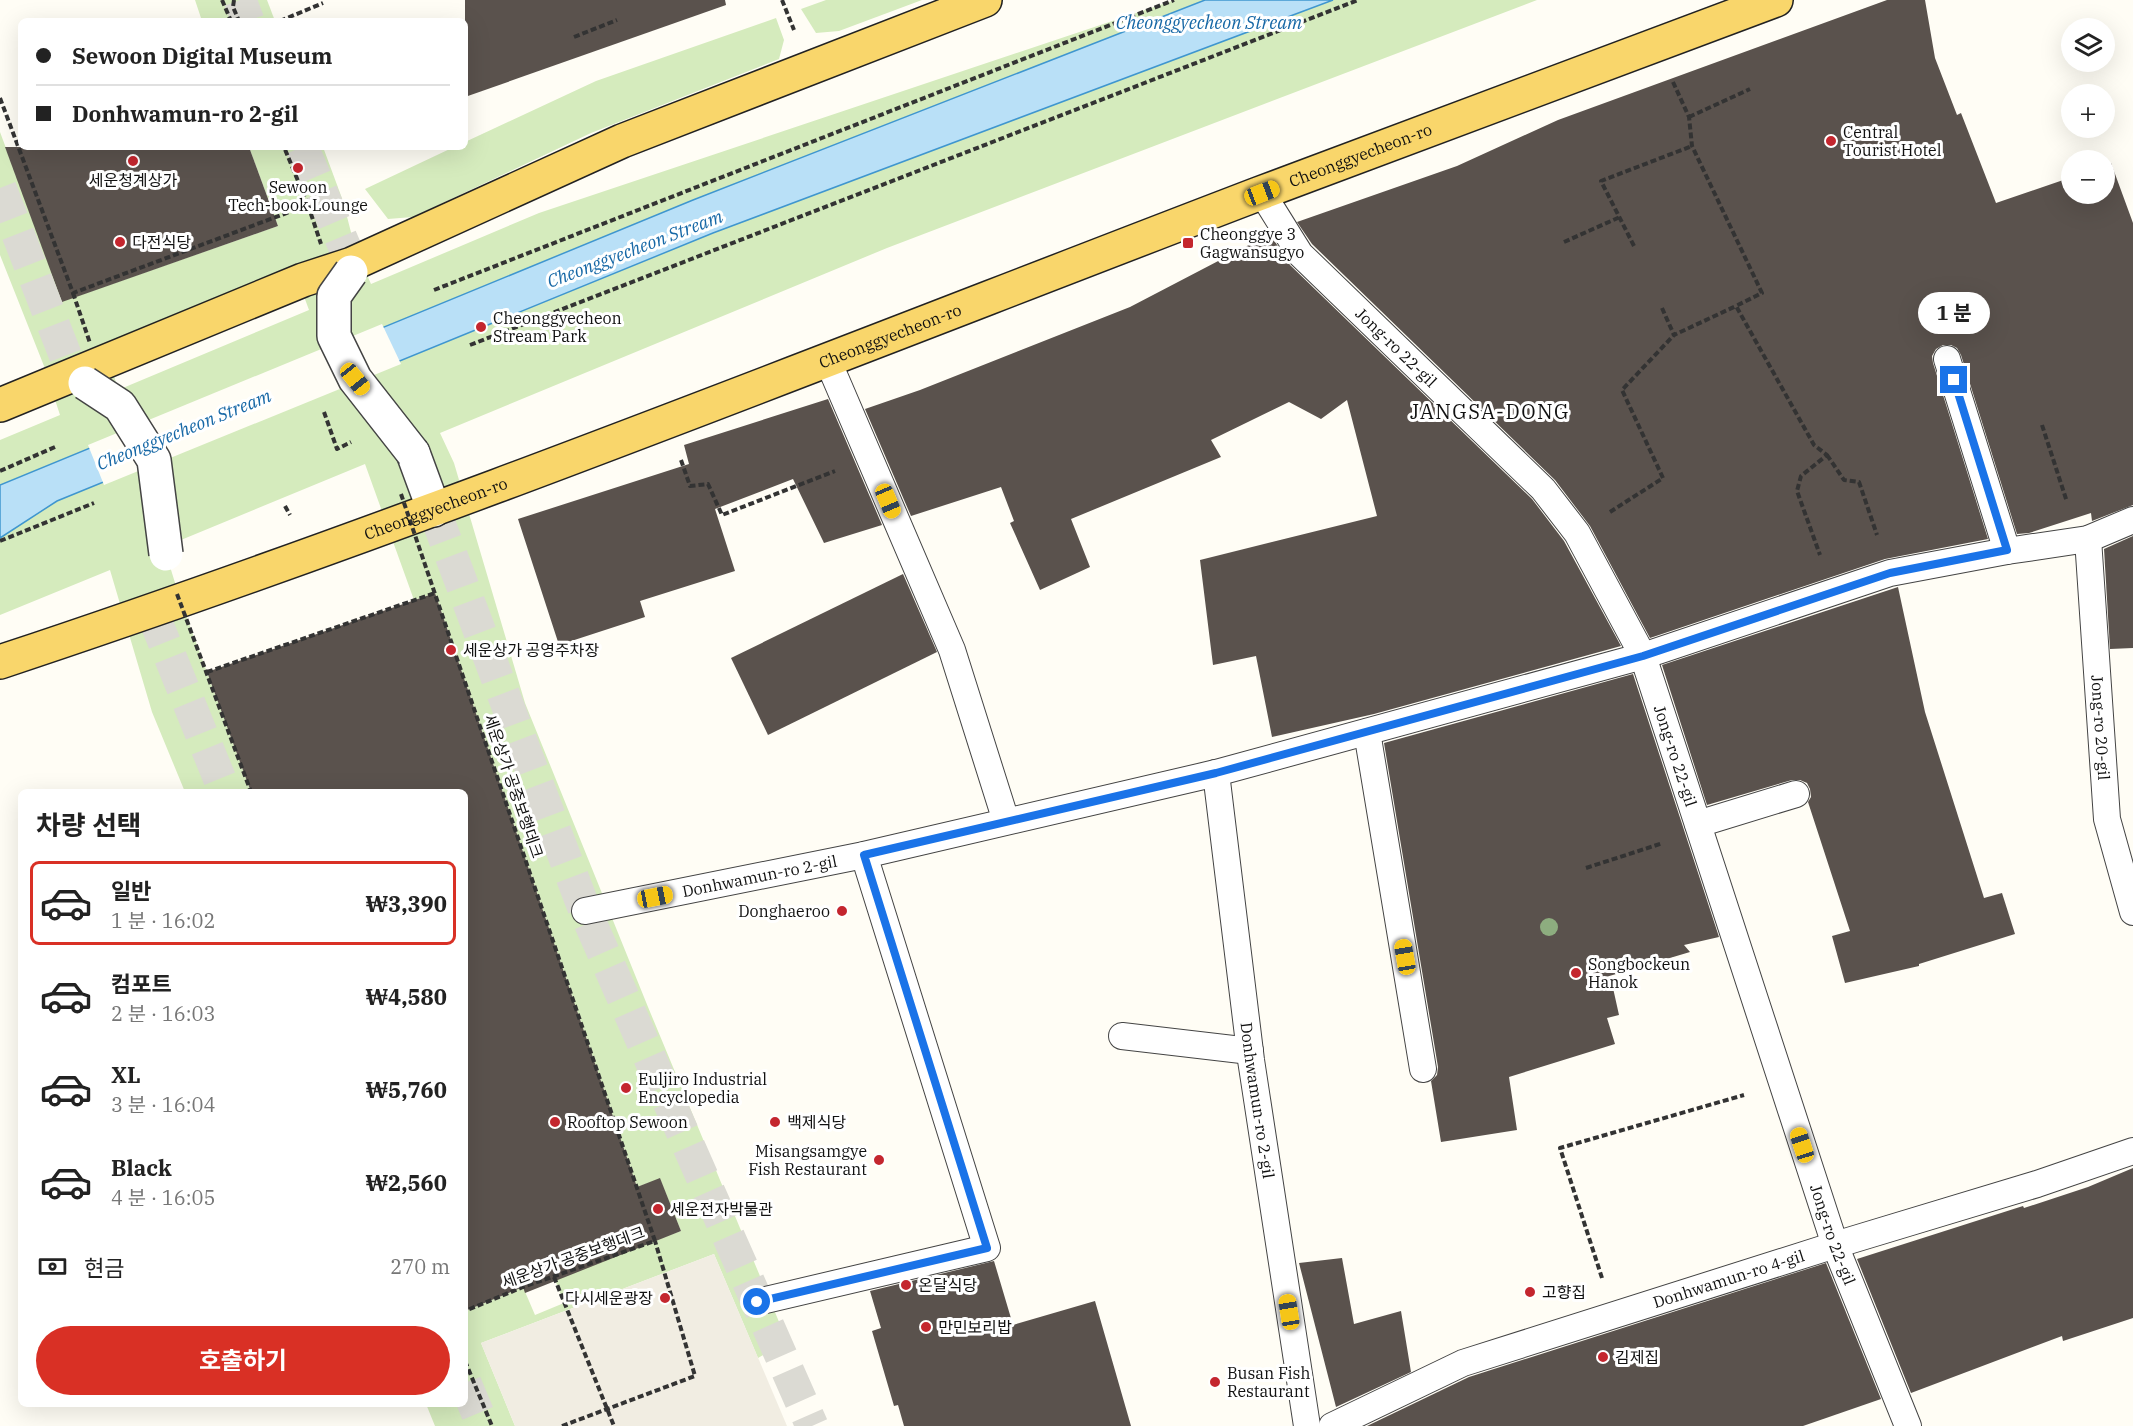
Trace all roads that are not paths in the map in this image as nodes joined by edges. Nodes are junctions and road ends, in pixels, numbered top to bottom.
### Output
1 (985, 0) edge
2 (1776, 0) edge
3 (1262, 193) junction
4 (352, 268) junction
5 (1947, 359) dead end
6 (828, 361) junction
7 (79, 379) junction
8 (0, 405) edge
9 (434, 510) junction
10 (2133, 520) edge
11 (2084, 540) junction
12 (2007, 550) junction
13 (167, 560) dead end
14 (1643, 656) junction
15 (0, 663) edge
16 (1367, 732) junction
17 (1216, 773) junction
18 (1796, 794) dead end
19 (1006, 821) junction
20 (1699, 827) junction
21 (864, 855) junction
22 (585, 910) dead end
23 (2133, 912) edge
24 (1122, 1036) dead end
25 (1250, 1051) junction
26 (1424, 1069) dead end
27 (2133, 1151) edge
28 (1835, 1245) junction
29 (757, 1302) dead end
30 (1307, 1426) edge
31 (1332, 1426) edge
32 (1908, 1426) edge

1 - 4 main road
2 - 3 main road, Cheonggyecheon-ro
3 - 6 main road, Cheonggyecheon-ro
3 - 14 lane, Jong-ro 22-gil
4 - 7 main road
4 - 9 street, bridge
5 - 12 lane
6 - 9 main road, Cheonggyecheon-ro
6 - 19 lane
7 - 8 main road
7 - 13 street, bridge
9 - 15 main road, Cheonggyecheon-ro
10 - 11 lane, Donhwamun-ro 2-gil
11 - 12 lane, Donhwamun-ro 2-gil
11 - 23 lane, Jong-ro 20-gil
12 - 14 lane, Donhwamun-ro 2-gil
14 - 16 lane, Donhwamun-ro 2-gil
14 - 20 lane, Jong-ro 22-gil
16 - 17 lane, Donhwamun-ro 2-gil
16 - 26 lane
17 - 19 lane, Donhwamun-ro 2-gil
17 - 25 lane, Donhwamun-ro 2-gil
18 - 20 lane
19 - 21 lane, Donhwamun-ro 2-gil
20 - 28 lane, Jong-ro 22-gil
21 - 22 lane, Donhwamun-ro 2-gil
21 - 29 lane
24 - 25 lane
25 - 30 lane, Donhwamun-ro 2-gil
27 - 28 lane, Donhwamun-ro 4-gil
28 - 31 lane, Donhwamun-ro 4-gil
28 - 32 lane, Jong-ro 22-gil

